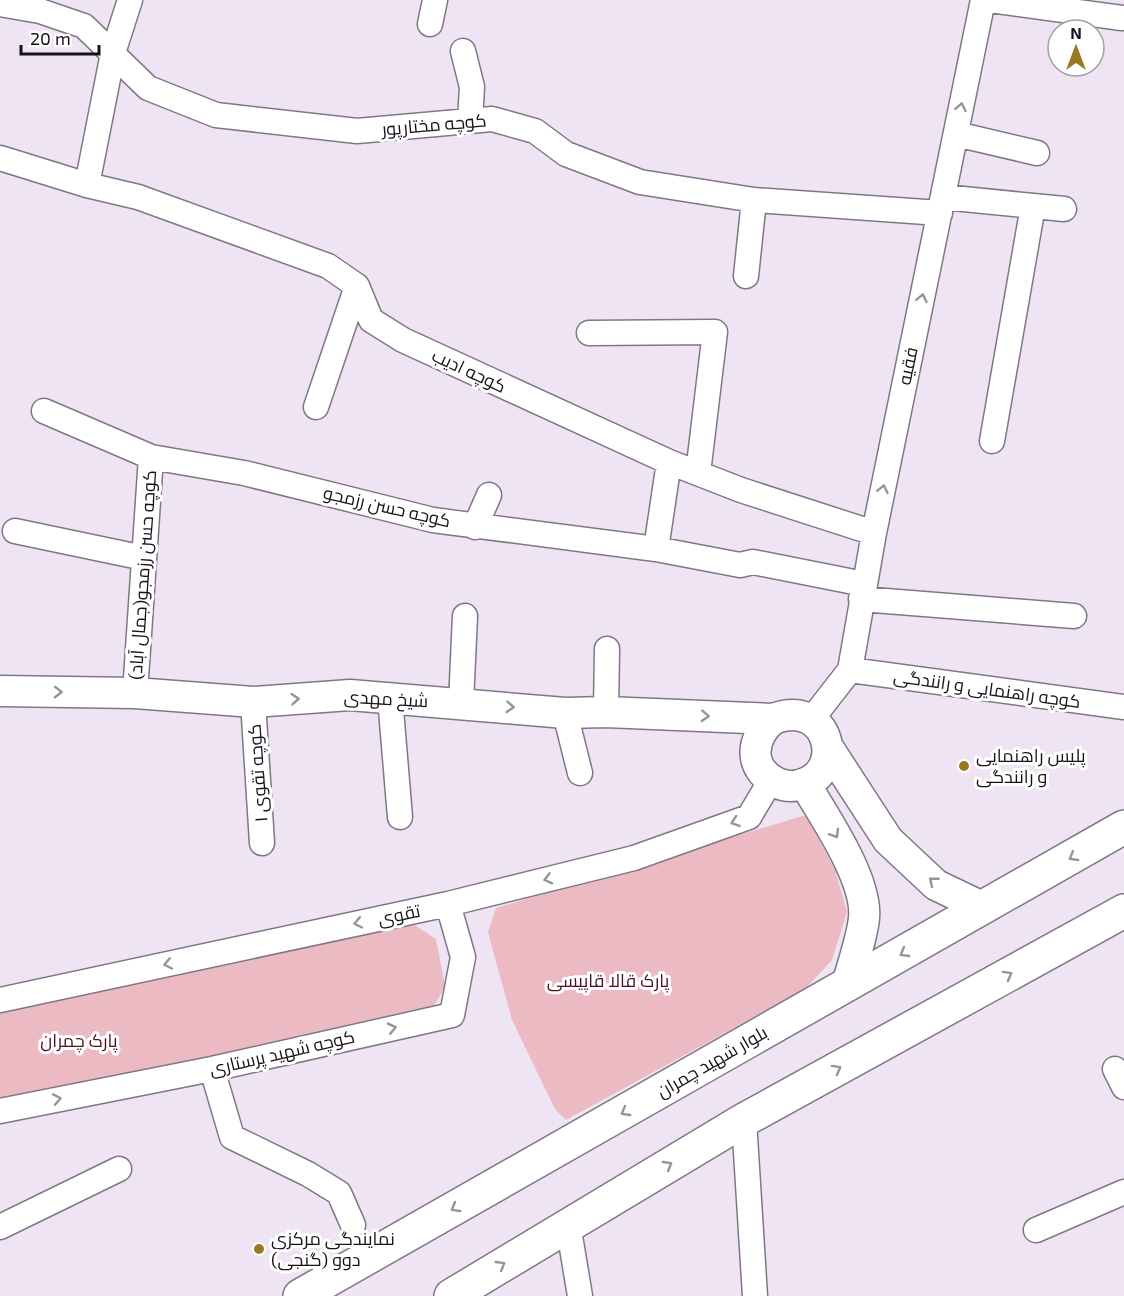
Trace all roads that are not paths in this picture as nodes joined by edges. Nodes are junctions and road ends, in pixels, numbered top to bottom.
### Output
1 (130, 0) edge
2 (435, 0) edge
3 (983, 0) edge
4 (990, 0) edge
5 (0, 4) edge
6 (1059, 18) edge
7 (1122, 18) dead end
8 (1106, 19) edge
9 (430, 24) dead end
10 (463, 51) dead end
11 (113, 52) junction
12 (470, 120) junction
13 (956, 134) junction
14 (1037, 153) dead end
15 (0, 158) edge
16 (87, 184) junction
17 (754, 200) junction
18 (941, 205) junction
19 (1033, 206) junction
20 (1064, 209) dead end
21 (746, 276) dead end
22 (357, 286) junction
23 (589, 333) dead end
24 (316, 407) dead end
25 (44, 411) dead end
26 (992, 441) dead end
27 (151, 457) junction
28 (669, 462) junction
29 (698, 473) junction
30 (489, 495) dead end
31 (475, 527) junction
32 (15, 531) dead end
33 (874, 533) junction
34 (656, 549) junction
35 (144, 558) junction
36 (862, 592) junction
37 (465, 616) dead end
38 (1074, 616) dead end
39 (607, 649) dead end
40 (850, 670) junction
41 (0, 691) edge
42 (135, 693) junction
43 (390, 698) junction
44 (253, 702) junction
45 (461, 703) junction
46 (1124, 707) edge
47 (606, 712) junction
48 (565, 713) junction
49 (773, 719) junction
50 (811, 720) junction
51 (828, 746) junction
52 (580, 773) dead end
53 (771, 780) junction
54 (805, 784) junction
55 (400, 817) dead end
56 (1124, 827) edge
57 (262, 843) dead end
58 (448, 904) junction
59 (984, 908) junction
60 (1124, 911) edge
61 (847, 986) junction
62 (0, 1000) edge
63 (212, 1069) junction
64 (0, 1111) edge
65 (744, 1120) junction
66 (119, 1169) dead end
67 (1124, 1192) edge
68 (568, 1224) junction
69 (353, 1225) dead end
70 (0, 1227) edge
71 (1036, 1230) dead end
72 (300, 1296) edge
73 (451, 1296) edge
74 (580, 1296) edge
75 (755, 1296) edge

1 - 11 street
2 - 9 street
13 -> 3 street, فقیه
4 - 6 street
5 - 11 street, کوچه مختارپور
7 - 8 street
10 - 12 street
11 - 12 street, کوچه مختارپور
11 - 16 street
12 - 17 street, کوچه مختارپور
13 - 14 street
13 - 18 street, فقیه
15 - 16 street
16 - 22 street
17 - 18 street, کوچه مختارپور
17 - 21 street
18 - 19 street, کوچه مختارپور
33 -> 18 street, فقیه
19 - 20 street, کوچه مختارپور
19 - 26 street
22 - 24 street
22 - 28 street, کوچه ادیب
23 - 29 street
25 - 27 street, کوچه حسن رزمجو
27 - 31 street, کوچه حسن رزمجو
27 - 35 street, کوچه حسن رزمجو(جمال آباد)
28 - 29 street, کوچه ادیب
28 - 34 street
29 - 33 street, کوچه ادیب
30 - 31 street
31 - 34 street, کوچه حسن رزمجو
32 - 35 street
33 - 36 street, فقیه
34 - 36 street, کوچه حسن رزمجو
35 - 42 street, کوچه حسن رزمجو(جمال آباد)
36 - 38 street, کوچه حسن رزمجو
36 - 40 street, فقیه
37 - 45 street
39 - 47 street
40 - 46 street, کوچه راهنمایی و رانندگی
40 - 50 street, فقیه
41 -> 42 street, شیخ مهدی
42 - 44 street, شیخ مهدی
44 -> 43 street, شیخ مهدی
43 - 45 street, شیخ مهدی
43 - 55 street
44 - 57 street, کوچه تقوی ۱
45 -> 48 street, شیخ مهدی
47 - 48 street, شیخ مهدی
47 -> 49 street, شیخ مهدی
48 - 52 street
49 - 50 street
49 - 53 street
50 - 51 street
51 - 54 street
59 -> 51 street
53 - 54 street
53 -> 58 street, تقوی
54 -> 61 street
56 -> 59 main road, بلوار شهید چمران
58 -> 62 street, تقوی
63 -> 58 street, کوچه شهید پرستاری
59 -> 61 main road, بلوار شهید چمران
65 -> 60 main road
61 -> 72 main road, بلوار شهید چمران
64 -> 63 street, کوچه شهید پرستاری
63 - 69 street
68 -> 65 main road
65 - 75 street
66 - 70 street
67 - 71 street
73 -> 68 main road
68 - 74 street

